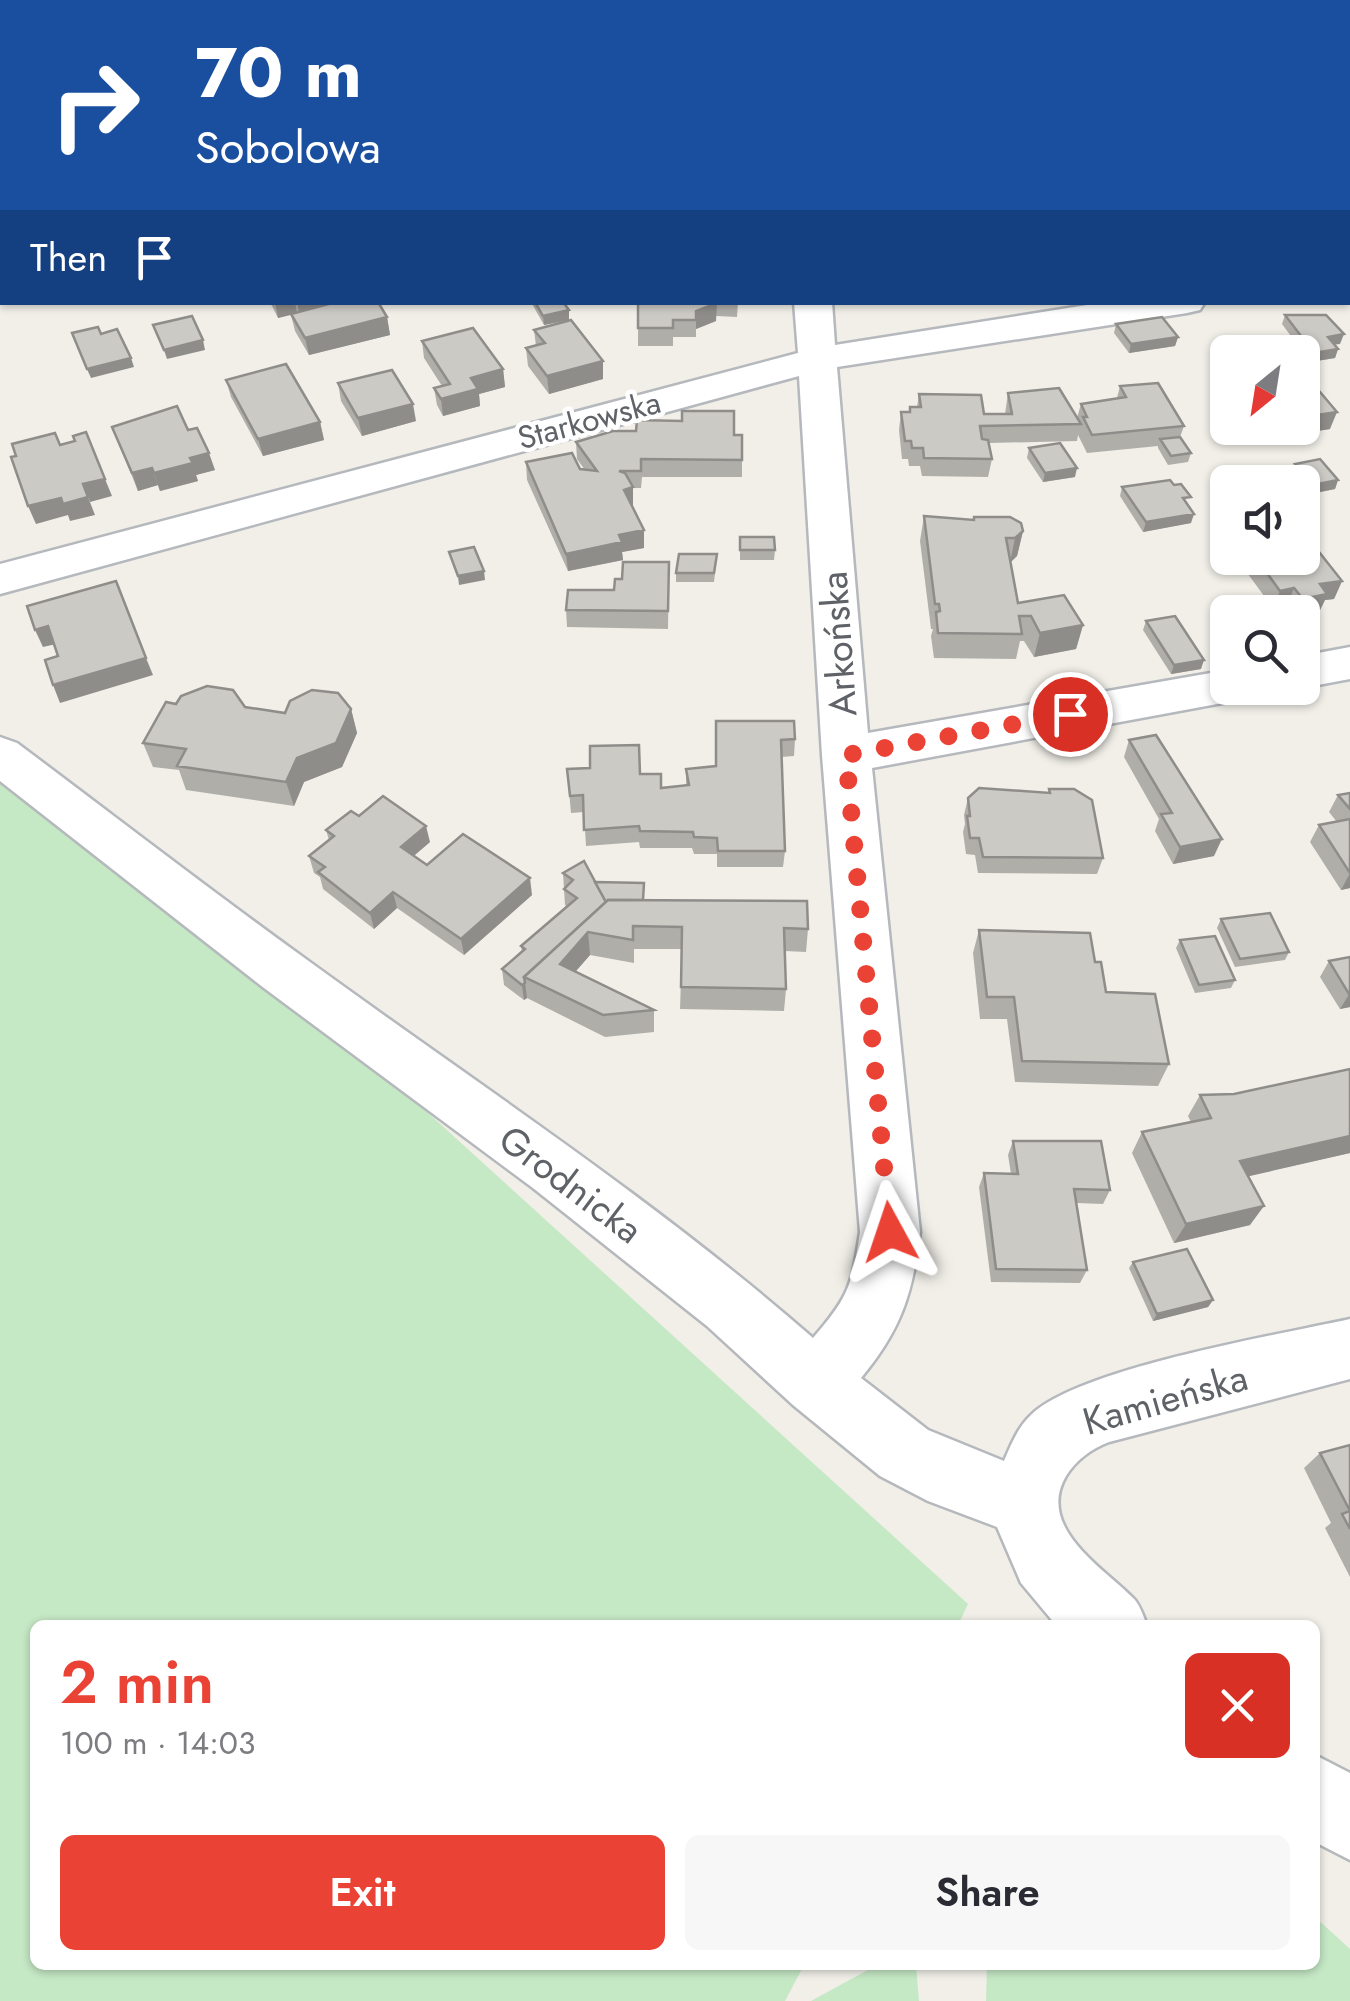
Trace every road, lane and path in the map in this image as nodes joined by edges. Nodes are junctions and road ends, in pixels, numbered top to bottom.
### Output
1 (813, 305) edge
2 (1166, 305) edge
3 (817, 360) junction
4 (0, 579) edge
5 (1350, 663) edge
6 (1320, 669) edge
7 (1210, 689) edge
8 (0, 755) edge
9 (846, 755) junction
10 (1350, 1349) edge
11 (816, 1383) junction
12 (1023, 1502) junction
13 (1088, 1607) edge
14 (1320, 1797) edge
15 (1350, 1822) edge

1 - 3 street, Arkońska
2 - 3 street, Starkowska
3 - 4 street, Starkowska
3 - 9 street, Arkońska
5 - 6 street
7 - 9 street
8 - 11 street, Grodnicka
9 - 11 street, Arkońska
10 - 12 street, Kamieńska
11 - 12 street, Grodnicka
12 - 13 street
14 - 15 street

